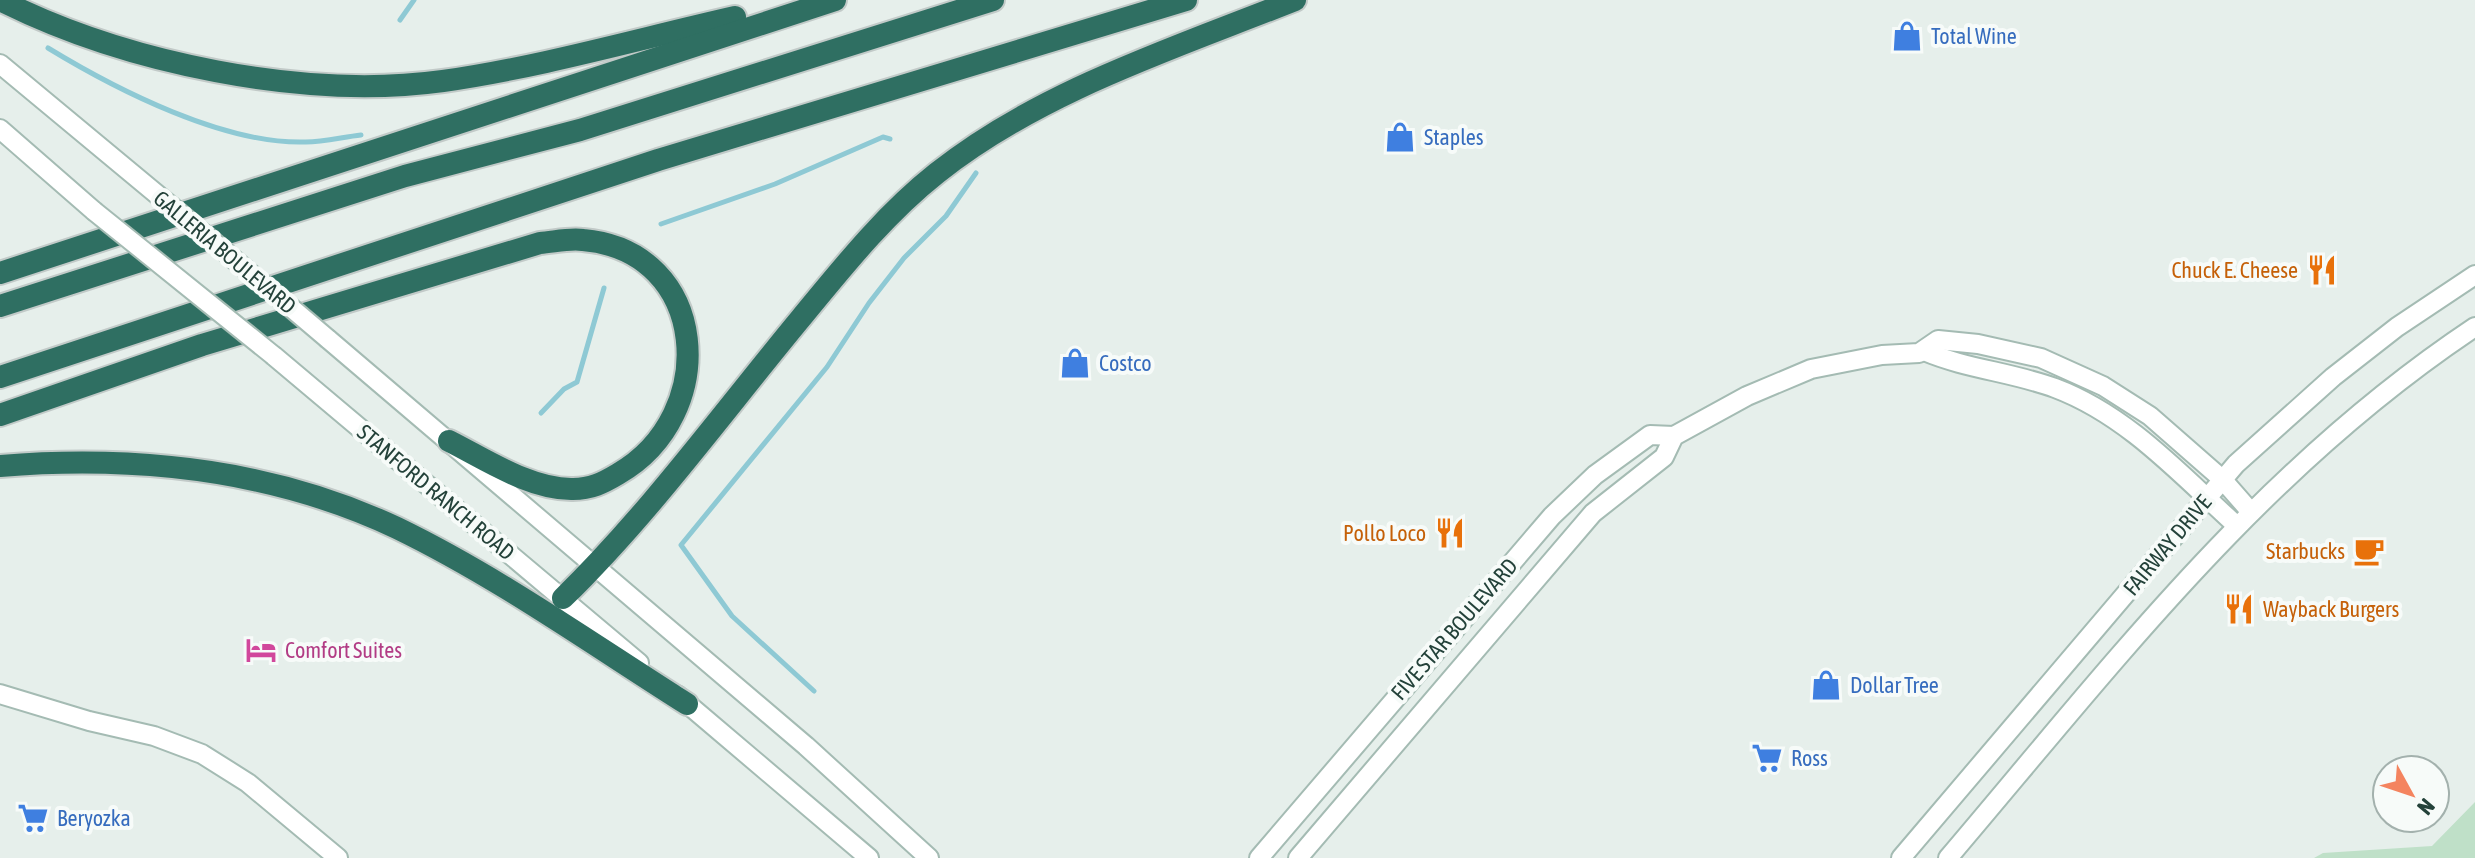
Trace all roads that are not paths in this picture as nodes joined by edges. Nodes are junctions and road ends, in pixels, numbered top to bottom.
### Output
1 (0, 0) edge
2 (818, 0) edge
3 (835, 0) edge
4 (993, 0) edge
5 (1186, 0) edge
6 (1295, 0) edge
7 (0, 64) edge
8 (0, 129) edge
9 (0, 273) edge
10 (2475, 275) edge
11 (0, 306) edge
12 (2475, 327) edge
13 (1924, 351) junction
14 (0, 377) edge
15 (0, 415) edge
16 (1674, 436) junction
17 (449, 441) junction
18 (0, 466) edge
19 (2222, 479) junction
20 (2207, 498) junction
21 (2250, 511) junction
22 (2236, 525) junction
23 (595, 565) junction
24 (563, 598) junction
25 (0, 694) edge
26 (687, 704) junction
27 (337, 858) edge
28 (869, 858) edge
29 (929, 858) edge
30 (1259, 858) edge
31 (1298, 858) edge
32 (1901, 858) edge
33 (1948, 858) edge

1 - 2 highway
3 - 9 highway
4 - 11 highway
5 - 14 highway
6 - 23 highway
7 - 17 main road, GALLERIA BOULEVARD, bridge
8 - 24 main road, STANFORD RANCH ROAD, bridge
10 - 19 main road, FAIRWAY DRIVE
12 - 21 main road, FAIRWAY DRIVE
13 - 16 main road, FIVE STAR BOULEVARD
13 - 19 main road, FIVE STAR BOULEVARD
13 - 20 main road, FIVE STAR BOULEVARD
15 - 17 highway
16 - 30 main road, FIVE STAR BOULEVARD
16 - 31 main road, FIVE STAR BOULEVARD
17 - 23 main road
18 - 26 highway
19 - 20 main road, FAIRWAY DRIVE
19 - 21 main road, FIVE STAR BOULEVARD
20 - 22 main road, FIVE STAR BOULEVARD
20 - 32 main road, FAIRWAY DRIVE
21 - 22 main road, FAIRWAY DRIVE
22 - 33 main road, FAIRWAY DRIVE
23 - 24 highway
23 - 29 main road
24 - 26 main road, STANFORD RANCH ROAD
25 - 27 main road
26 - 28 main road, STANFORD RANCH ROAD

